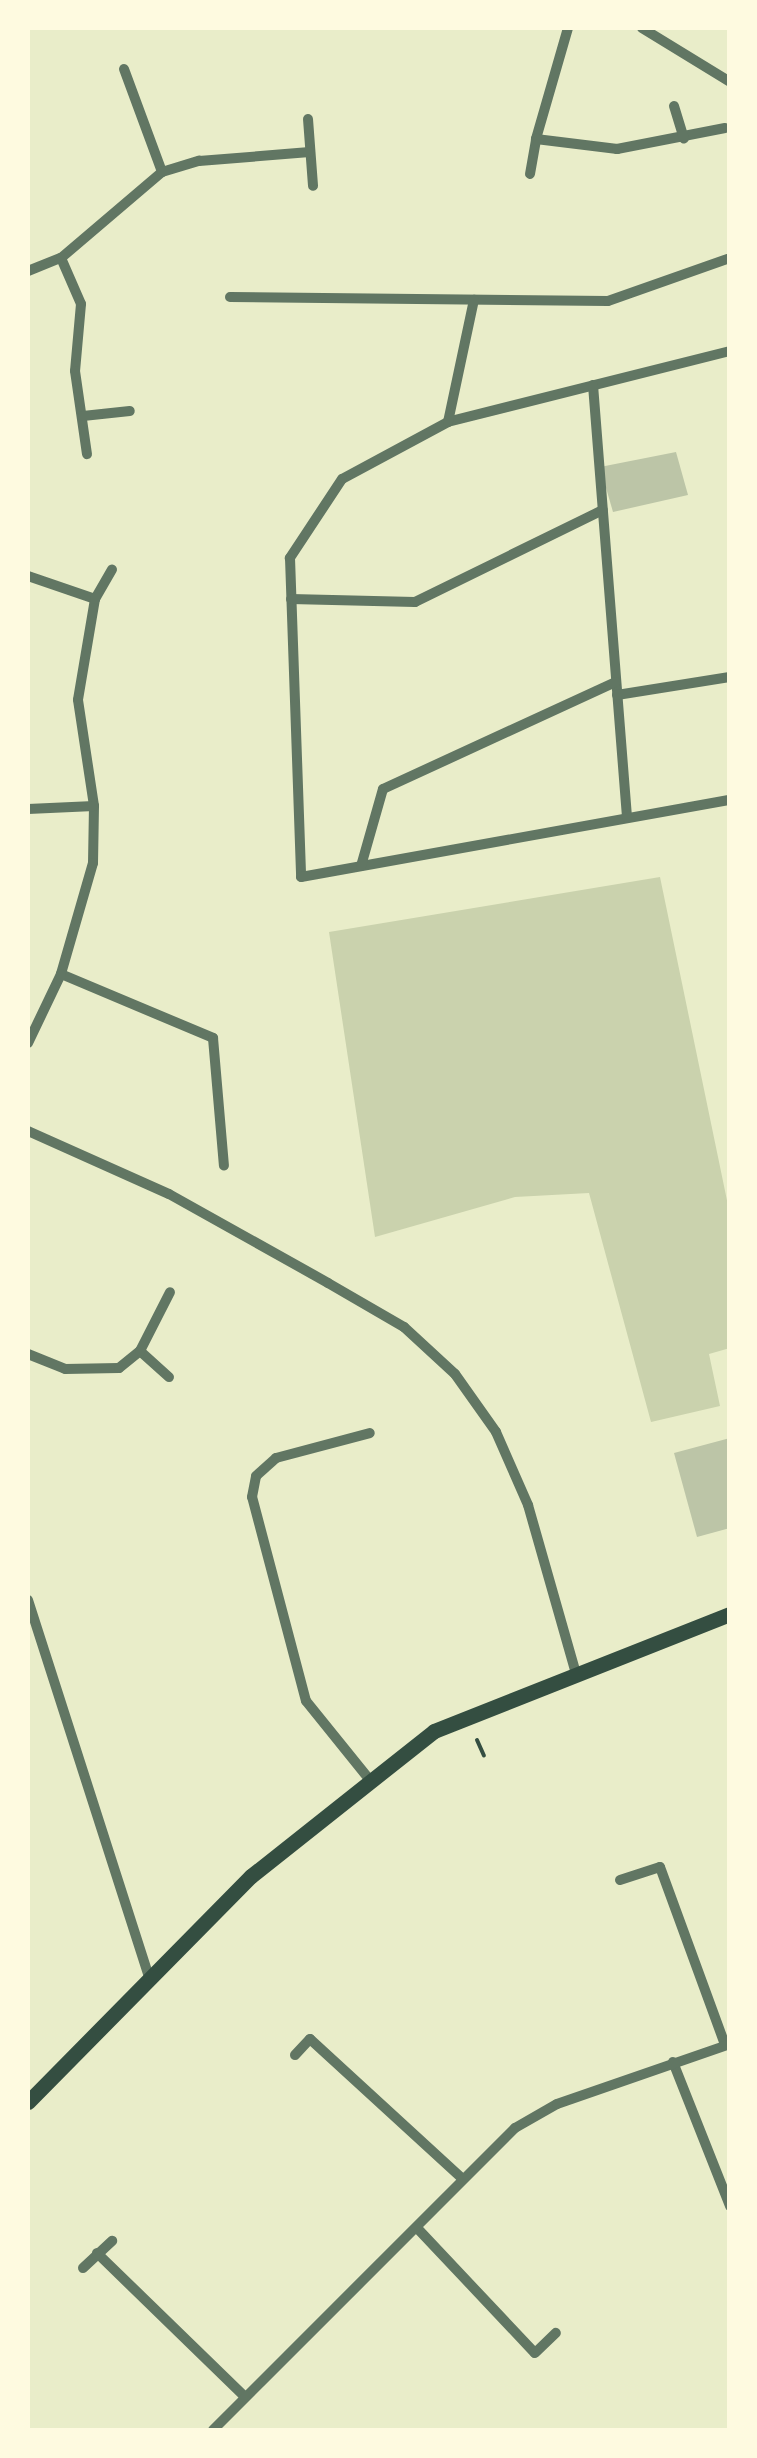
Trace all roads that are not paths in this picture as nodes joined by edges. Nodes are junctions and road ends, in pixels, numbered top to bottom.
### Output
1 (568, 28) edge
2 (642, 28) edge
3 (124, 69) dead end
4 (730, 82) edge
5 (674, 106) dead end
6 (308, 119) dead end
7 (724, 128) dead end
8 (536, 138) junction
9 (684, 139) junction
10 (310, 152) junction
11 (162, 172) junction
12 (530, 174) dead end
13 (313, 186) dead end
14 (61, 258) junction
15 (730, 258) edge
16 (28, 271) edge
17 (230, 297) dead end
18 (474, 300) junction
19 (730, 351) edge
20 (593, 386) junction
21 (130, 411) dead end
22 (83, 416) junction
23 (448, 422) junction
24 (88, 454) dead end
25 (603, 510) junction
26 (112, 568) dead end
27 (28, 576) edge
28 (95, 599) junction
29 (291, 599) junction
30 (730, 678) edge
31 (616, 682) junction
32 (617, 696) junction
33 (730, 800) edge
34 (94, 806) junction
35 (28, 809) edge
36 (626, 818) junction
37 (361, 866) junction
38 (61, 974) junction
39 (28, 1042) edge
40 (28, 1131) edge
41 (224, 1166) dead end
42 (170, 1292) dead end
43 (140, 1352) junction
44 (28, 1354) edge
45 (169, 1377) dead end
46 (370, 1433) dead end
47 (28, 1600) edge
48 (730, 1614) edge
49 (576, 1674) junction
50 (369, 1779) junction
51 (620, 1880) dead end
52 (150, 1979) junction
53 (728, 2044) edge
54 (295, 2055) dead end
55 (673, 2062) junction
56 (28, 2102) edge
57 (463, 2179) junction
58 (730, 2206) edge
59 (418, 2229) junction
60 (112, 2240) dead end
61 (97, 2253) junction
62 (83, 2268) dead end
63 (556, 2333) dead end
64 (244, 2396) junction
65 (213, 2430) edge

1 - 8 street
2 - 4 street
3 - 11 street
5 - 9 street
6 - 10 street
7 - 9 street
8 - 9 street
8 - 12 street
10 - 11 street
10 - 13 street
11 - 14 street
14 - 16 street
14 - 22 street
15 - 18 street
17 - 18 street
18 - 23 street
19 - 20 street
20 - 23 street
20 - 25 street
21 - 22 street
22 - 24 street
23 - 29 street
25 - 29 street
25 - 31 street
26 - 28 street
27 - 28 street
28 - 34 street
29 - 37 street
30 - 32 street
31 - 32 street
31 - 37 street
32 - 36 street
33 - 36 street
34 - 35 street
34 - 38 street
36 - 37 street
38 - 39 street
38 - 41 street
40 - 49 street
42 - 43 street
43 - 44 street
43 - 45 street
46 - 50 street
47 - 52 street
48 - 49 main road
49 - 50 main road
50 - 52 main road
51 - 53 street
52 - 56 main road
53 - 55 street
54 - 57 street
55 - 57 street
55 - 58 street
57 - 59 street
59 - 63 street
59 - 64 street
60 - 61 street
61 - 62 street
61 - 64 street
64 - 65 street

